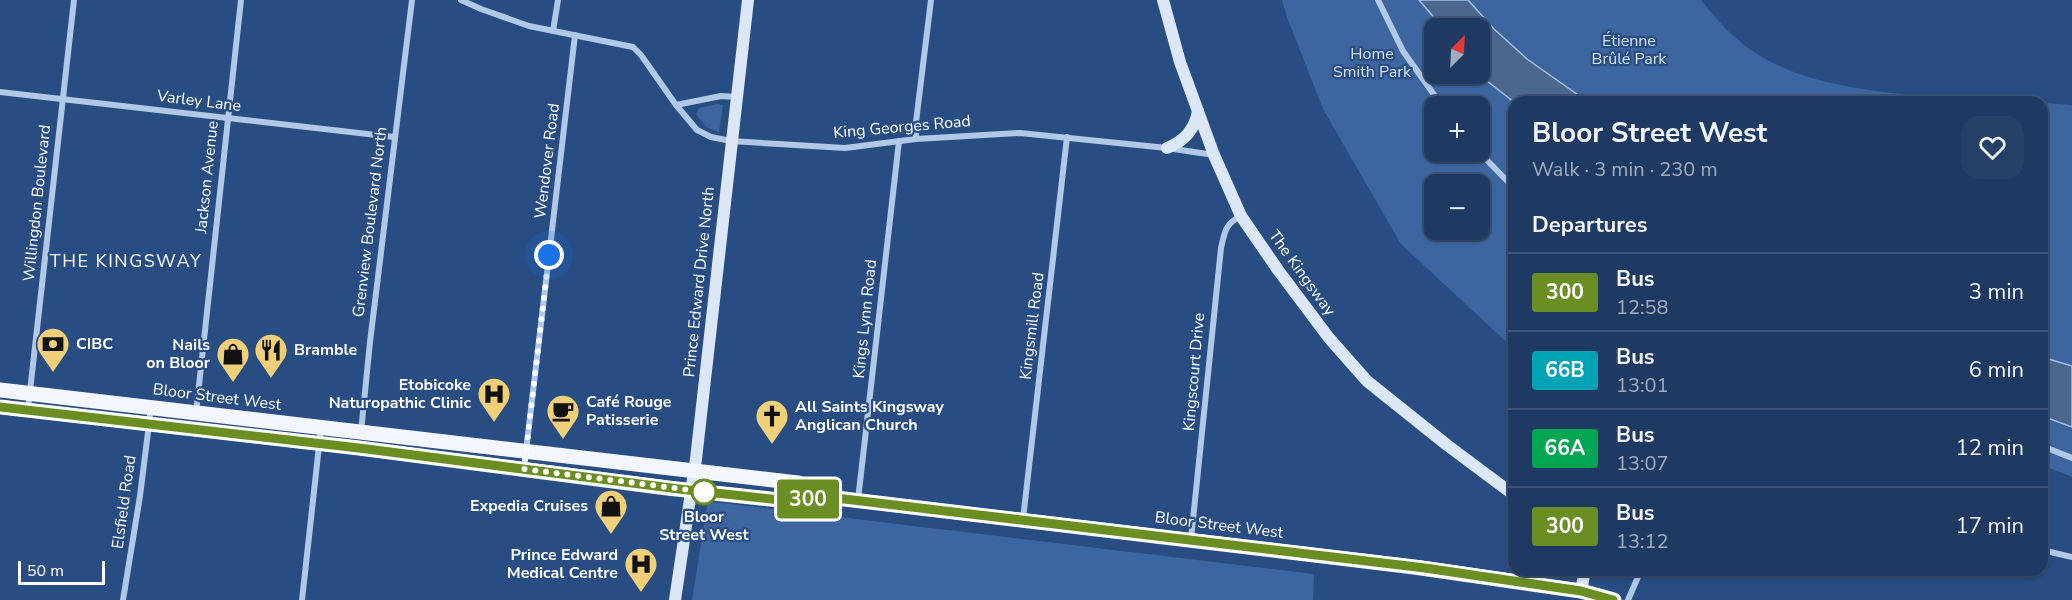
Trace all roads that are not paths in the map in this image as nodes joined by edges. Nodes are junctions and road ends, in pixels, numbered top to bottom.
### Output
1 (74, 0) edge
2 (241, 0) edge
3 (412, 0) edge
4 (461, 0) edge
5 (558, 0) edge
6 (748, 0) edge
7 (931, 0) edge
8 (1163, 0) edge
9 (1378, 0) edge
10 (554, 31) junction
11 (575, 35) junction
12 (0, 92) edge
13 (1435, 96) edge
14 (737, 97) junction
15 (63, 99) junction
16 (676, 105) junction
17 (1198, 110) junction
18 (227, 117) junction
19 (394, 137) junction
20 (1067, 137) junction
21 (916, 139) junction
22 (731, 141) junction
23 (899, 141) junction
24 (1167, 148) junction
25 (1214, 155) junction
26 (1489, 162) edge
27 (1508, 182) edge
28 (1241, 216) junction
29 (0, 390) edge
30 (30, 392) junction
31 (0, 407) edge
32 (151, 407) junction
33 (28, 409) junction
34 (196, 412) junction
35 (149, 423) junction
36 (321, 427) junction
37 (194, 428) junction
38 (361, 432) junction
39 (319, 443) junction
40 (359, 448) junction
41 (2048, 448) edge
42 (526, 452) junction
43 (2072, 458) edge
44 (524, 469) junction
45 (694, 471) junction
46 (692, 490) junction
47 (1508, 490) edge
48 (819, 496) junction
49 (858, 500) junction
50 (1023, 519) junction
51 (1191, 540) junction
52 (2048, 551) edge
53 (2072, 557) edge
54 (1584, 576) edge
55 (1638, 576) edge
56 (1581, 591) junction
57 (123, 600) edge
58 (302, 600) edge
59 (675, 600) edge
60 (1614, 600) edge
61 (1628, 600) edge

1 - 15 street, Willingdon Boulevard
2 - 18 street, Jackson Avenue
3 - 19 street, Grenview Boulevard North
4 - 10 street, King Georges Road
5 - 10 street
6 - 14 street, Prince Edward Drive North
7 - 21 street
8 - 17 street, The Kingsway
9 - 13 street
10 - 11 street, King Georges Road
11 - 16 street, King Georges Road
11 - 42 street, Wendover Road
12 - 15 street, Varley Lane
14 - 16 street
14 - 22 street, Prince Edward Drive North
15 - 18 street, Varley Lane
15 - 30 street, Willingdon Boulevard
16 - 22 street, King Georges Road
17 - 24 street
17 - 25 street, The Kingsway
18 - 19 street, Varley Lane
18 - 34 street, Jackson Avenue
19 - 38 street, Grenview Boulevard North
20 - 21 street, King Georges Road
20 - 24 street, King Georges Road
20 - 50 street, Kingsmill Road
21 - 23 street, King Georges Road
22 - 23 street, King Georges Road
22 - 45 street, Prince Edward Drive North
23 - 49 street, Kings Lynn Road
24 - 25 street, King Georges Road
25 - 28 street, The Kingsway
26 - 27 street
28 - 47 street, The Kingsway
28 - 51 street, Kingscourt Drive
29 - 30 main road, Bloor Street West
30 - 32 main road, Bloor Street West
30 - 33 street, Willingdon Boulevard
31 - 33 main road, Bloor Street West
32 - 34 main road, Bloor Street West
32 - 35 street, Elsfield Road
33 - 35 main road, Bloor Street West
34 - 36 main road, Bloor Street West
34 - 37 street, Jackson Avenue
35 - 37 main road, Bloor Street West
35 - 57 street, Elsfield Road
36 - 38 main road, Bloor Street West
36 - 39 street
37 - 39 main road, Bloor Street West
38 - 40 street, Grenview Boulevard North
38 - 42 main road, Bloor Street West
39 - 40 main road, Bloor Street West
39 - 58 street
40 - 44 main road, Bloor Street West
41 - 43 street
42 - 44 street, Wendover Road
42 - 45 main road, Bloor Street West
44 - 46 main road, Bloor Street West
45 - 46 street, Prince Edward Drive North
45 - 48 main road, Bloor Street West
46 - 48 main road, Bloor Street West
46 - 59 street, Prince Edward Drive North
48 - 49 main road, Bloor Street West
49 - 50 main road, Bloor Street West
50 - 51 main road, Bloor Street West
51 - 56 main road, Bloor Street West
52 - 53 street
54 - 56 street
55 - 61 street
56 - 60 main road, Bloor Street West

